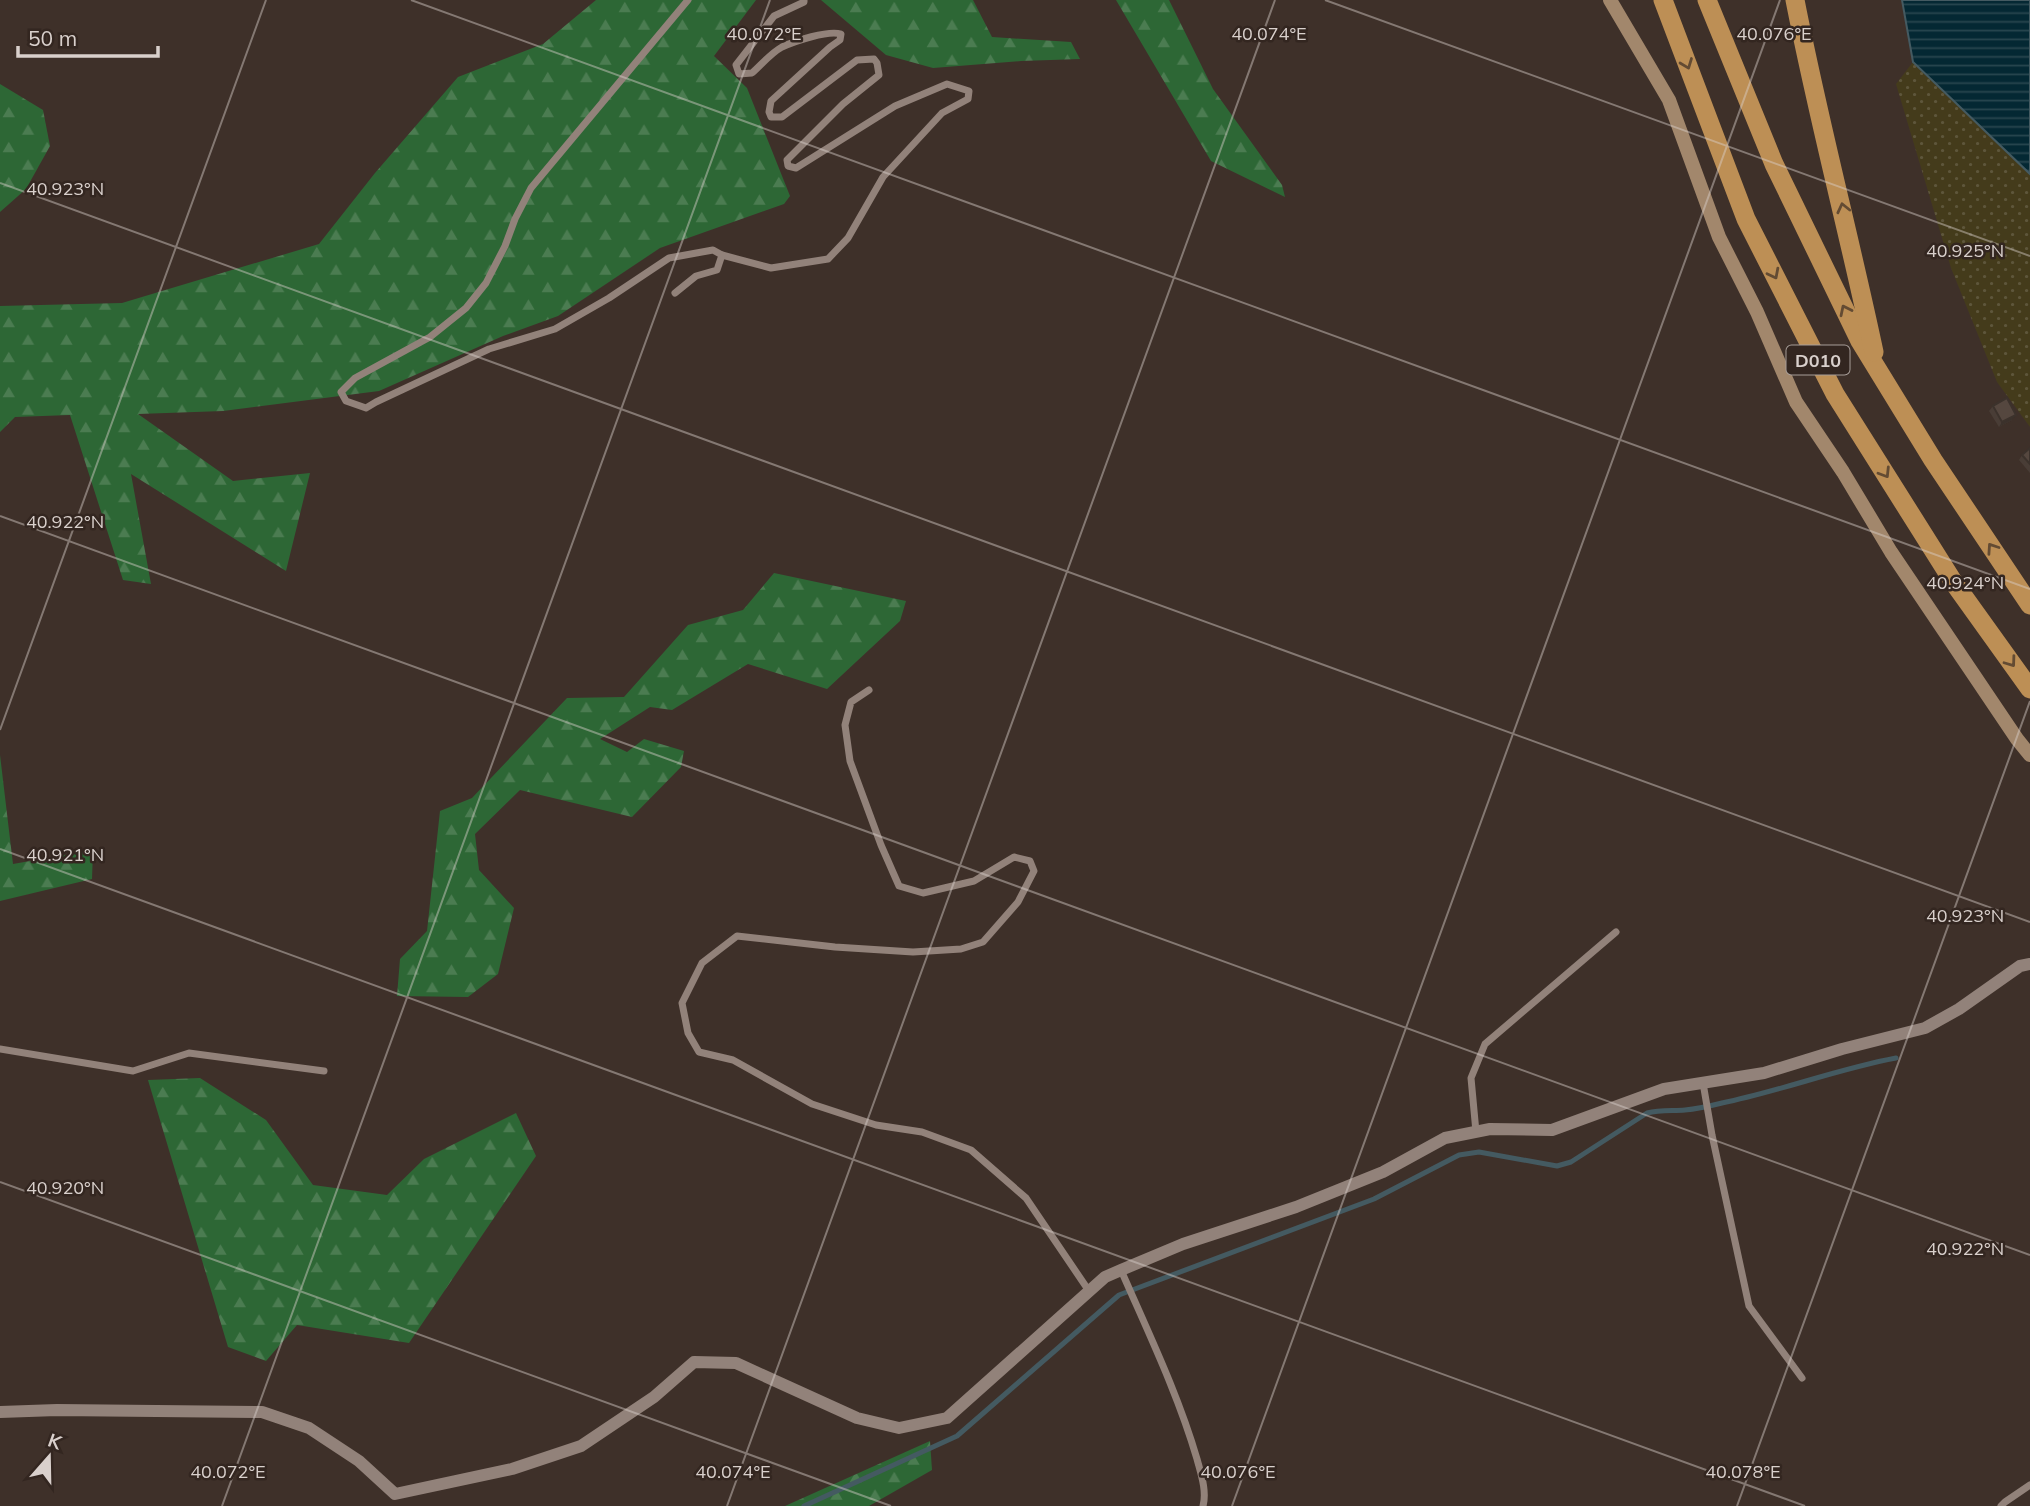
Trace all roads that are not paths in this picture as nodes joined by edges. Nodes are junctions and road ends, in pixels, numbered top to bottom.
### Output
1 (688, 0) edge
2 (804, 0) edge
3 (1610, 0) edge
4 (1663, 0) edge
5 (1707, 0) edge
6 (1796, 0) edge
7 (722, 255) junction
8 (675, 293) dead end
9 (1878, 370) junction
10 (2030, 605) edge
11 (2030, 689) edge
12 (869, 690) dead end
13 (2030, 755) edge
14 (1616, 932) dead end
15 (2030, 964) edge
16 (0, 1049) edge
17 (324, 1071) dead end
18 (1703, 1083) junction
19 (1476, 1132) junction
20 (1121, 1270) junction
21 (1089, 1291) junction
22 (1801, 1378) dead end
23 (0, 1412) edge
24 (2030, 1485) edge
25 (1203, 1506) edge
26 (2001, 1506) edge

1 - 7 street
2 - 7 street
3 - 13 main road
4 -> 11 highway, D010
9 -> 5 highway, D010
9 -> 6 highway
7 - 8 street
10 -> 9 highway, D010
12 - 21 street
14 - 19 street
15 - 18 street
16 - 17 street
18 - 19 street
18 - 22 street
19 - 20 street
20 - 21 street
20 - 25 street
21 - 23 street
24 - 26 street

